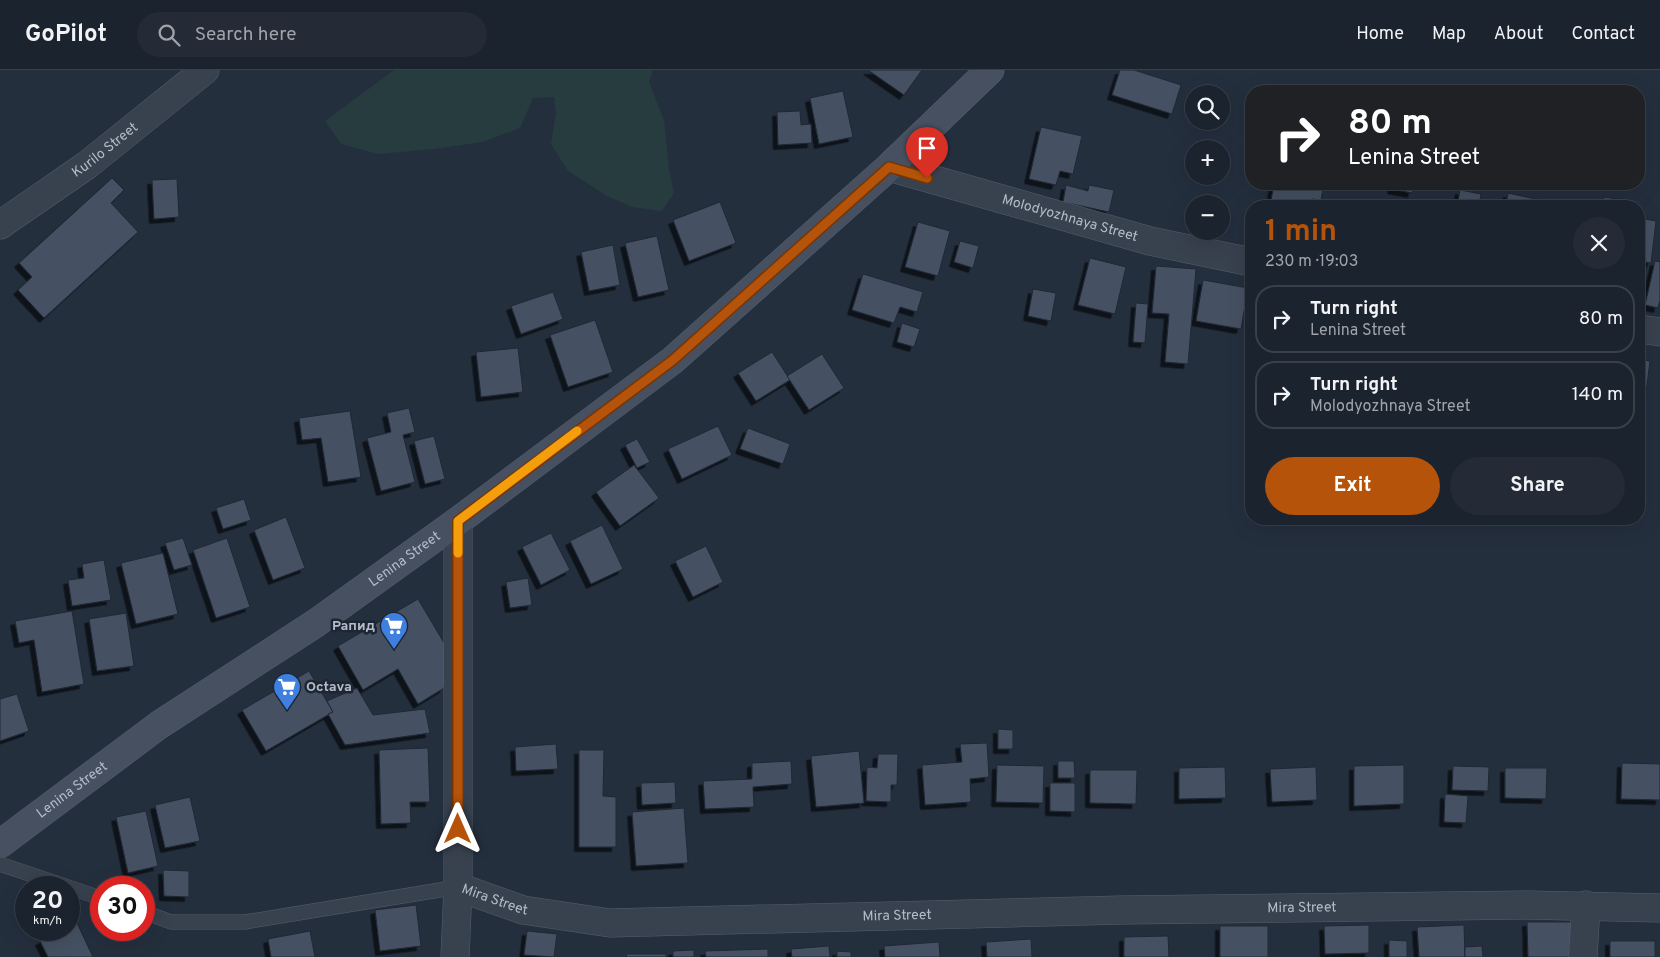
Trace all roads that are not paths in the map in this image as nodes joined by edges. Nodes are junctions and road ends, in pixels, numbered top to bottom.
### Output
1 (205, 70) edge
2 (990, 70) edge
3 (889, 167) junction
4 (0, 225) edge
5 (1245, 261) edge
6 (1645, 330) edge
7 (1660, 332) edge
8 (458, 521) junction
9 (0, 844) edge
10 (0, 864) edge
11 (458, 887) junction
12 (90, 894) edge
13 (1586, 905) junction
14 (1660, 908) edge
15 (155, 916) edge
16 (455, 957) edge
17 (1583, 957) edge

1 - 4 street, Kurilo Street
2 - 3 main road, Lenina Street
3 - 5 street, Molodyozhnaya Street
3 - 8 main road, Lenina Street
6 - 7 street
8 - 9 main road, Lenina Street
8 - 11 street
10 - 12 lane
11 - 13 street, Mira Street
11 - 15 lane, Mira Street
11 - 16 street
13 - 14 street, Mira Street
13 - 17 street

